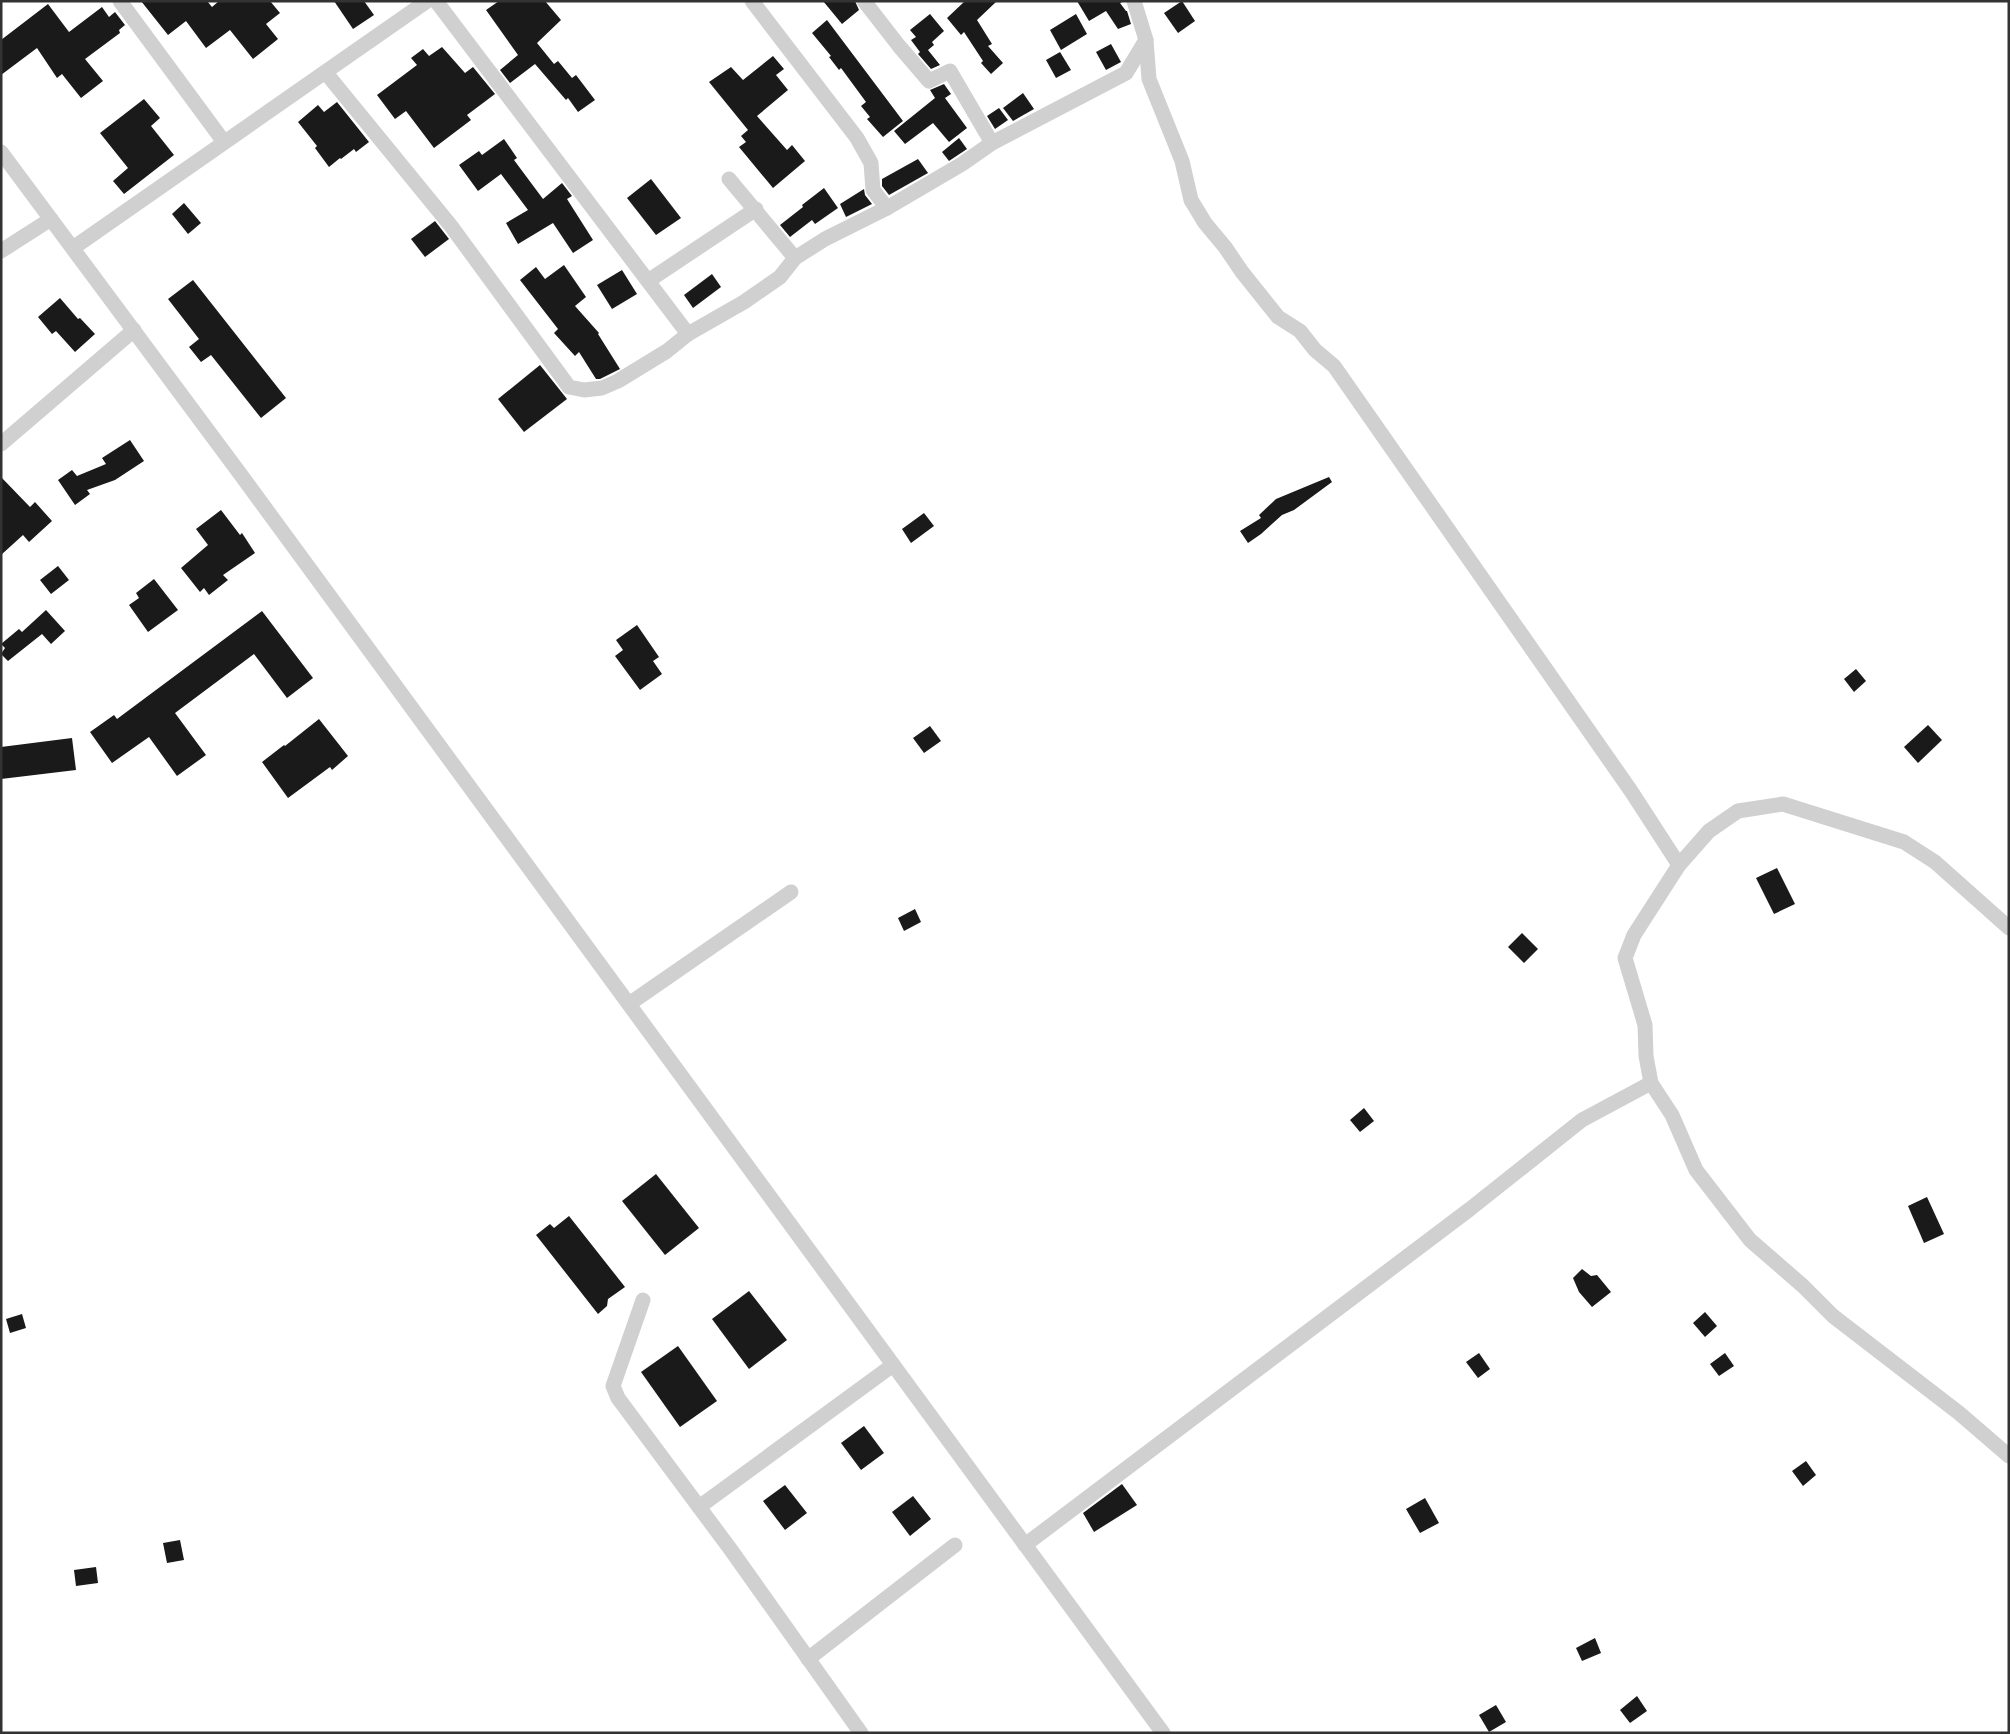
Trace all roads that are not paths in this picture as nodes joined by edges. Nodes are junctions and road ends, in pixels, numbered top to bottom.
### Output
1 (120, 1) edge
2 (427, 1) edge
3 (436, 1) edge
4 (752, 1) edge
5 (864, 1) edge
6 (1134, 1) edge
7 (1146, 40) junction
8 (326, 73) junction
9 (1126, 73) junction
10 (1149, 79) junction
11 (224, 142) junction
12 (992, 143) junction
13 (1, 152) edge
14 (729, 179) dead end
15 (887, 208) junction
16 (756, 209) junction
17 (51, 219) junction
18 (73, 248) junction
19 (1, 251) edge
20 (795, 258) junction
21 (648, 281) junction
22 (134, 330) junction
23 (688, 334) junction
24 (1, 444) edge
25 (1679, 865) junction
26 (791, 892) dead end
27 (2009, 928) edge
28 (629, 1004) junction
29 (1651, 1082) junction
30 (643, 1300) dead end
31 (893, 1365) junction
32 (2009, 1456) edge
33 (699, 1507) junction
34 (955, 1545) dead end
35 (1025, 1545) junction
36 (808, 1658) junction
37 (861, 1733) edge
38 (1163, 1733) edge

1 - 11 street
2 - 8 street
3 - 21 street
4 - 15 street
5 - 12 street
6 - 7 street
7 - 9 street
7 - 10 street
8 - 11 street
8 - 23 street
9 - 10 street
9 - 12 street
10 - 25 street
11 - 18 street
12 - 15 street
13 - 17 street
14 - 16 street
15 - 20 street
16 - 20 street
16 - 21 street
17 - 18 street
17 - 19 street
18 - 22 street
20 - 23 street
21 - 23 street
22 - 24 street
22 - 28 street
25 - 27 street
25 - 29 street
26 - 28 street
28 - 31 street
29 - 32 street
29 - 35 street
30 - 33 street
31 - 33 street
31 - 35 street
33 - 36 street
34 - 36 street
35 - 38 street
36 - 37 street

